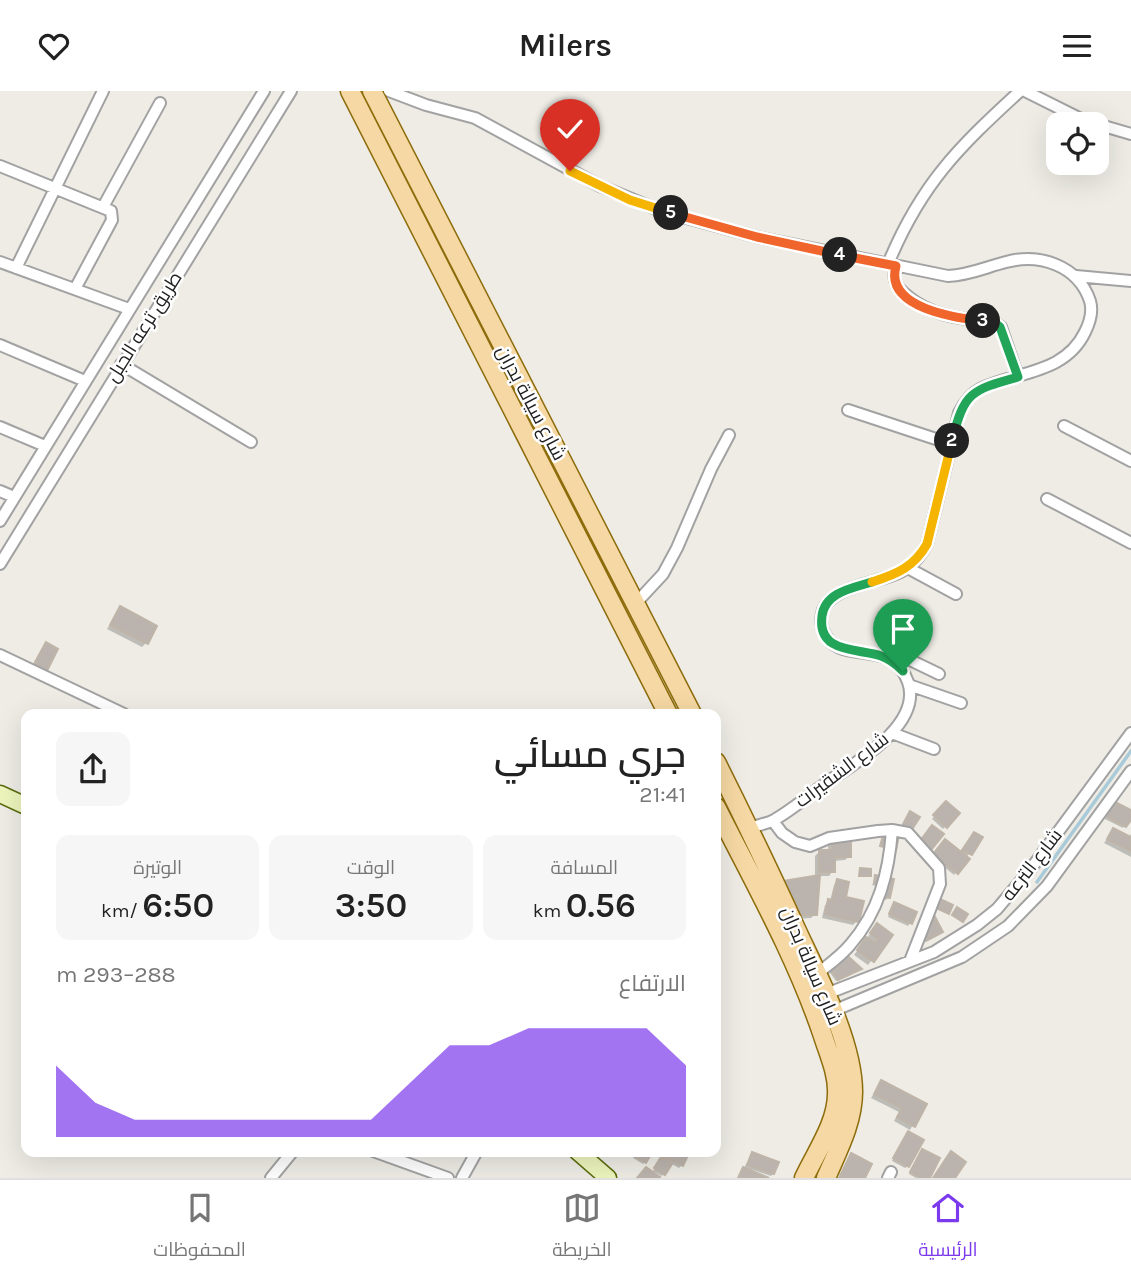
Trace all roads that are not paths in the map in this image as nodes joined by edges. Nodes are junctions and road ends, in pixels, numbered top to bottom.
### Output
1 (103, 91) edge
2 (264, 91) edge
3 (291, 91) edge
4 (350, 91) edge
5 (372, 91) edge
6 (389, 91) edge
7 (1023, 91) edge
8 (160, 103) dead end
9 (1131, 134) edge
10 (0, 166) edge
11 (55, 188) junction
12 (103, 207) junction
13 (0, 262) edge
14 (892, 265) junction
15 (16, 268) junction
16 (1076, 277) junction
17 (1131, 281) edge
18 (75, 289) junction
19 (129, 309) junction
20 (0, 345) edge
21 (121, 364) junction
22 (1018, 377) junction
23 (85, 381) junction
24 (848, 410) dead end
25 (1064, 426) dead end
26 (0, 427) edge
27 (729, 435) dead end
28 (251, 442) dead end
29 (951, 444) junction
30 (43, 451) junction
31 (1131, 461) edge
32 (59, 465) junction
33 (0, 491) edge
34 (14, 497) junction
35 (1047, 499) dead end
36 (0, 521) edge
37 (1131, 543) edge
38 (614, 559) junction
39 (0, 564) edge
40 (908, 568) junction
41 (598, 575) junction
42 (956, 594) dead end
43 (636, 603) junction
44 (0, 655) edge
45 (893, 661) junction
46 (939, 674) dead end
47 (909, 685) junction
48 (961, 703) dead end
49 (113, 709) edge
50 (665, 709) edge
51 (689, 709) edge
52 (892, 733) junction
53 (1131, 733) edge
54 (934, 749) dead end
55 (1131, 771) edge
56 (721, 772) edge
57 (0, 794) edge
58 (21, 804) edge
59 (721, 817) edge
60 (773, 821) junction
61 (749, 828) junction
62 (892, 829) junction
63 (910, 961) junction
64 (817, 974) junction
65 (826, 994) junction
66 (833, 1011) junction
67 (288, 1157) edge
68 (390, 1157) edge
69 (474, 1157) edge
70 (584, 1157) edge
71 (271, 1178) edge
72 (448, 1178) edge
73 (462, 1178) edge
74 (608, 1178) edge
75 (804, 1178) edge
76 (826, 1178) edge

1 - 11 street
2 - 19 street, طريق ترعه الجبل
3 - 21 street, طريق ترعه الجبل
4 - 41 main road, شارع سيالة بدران
5 - 38 main road, شارع سيالة بدران
6 - 14 street
7 - 9 street
7 - 14 street
8 - 12 street
10 - 11 street
11 - 12 street
11 - 15 street
12 - 18 street
13 - 15 street
14 - 16 street
14 - 22 street
15 - 18 street
16 - 17 street
16 - 22 street
18 - 19 street
19 - 23 street, طريق ترعه الجبل
20 - 23 street
21 - 28 street
21 - 32 street, طريق ترعه الجبل
22 - 29 street
23 - 30 street, طريق ترعه الجبل
24 - 29 street
25 - 31 street
26 - 30 street
27 - 43 street
29 - 40 street
30 - 32 street
30 - 34 street, طريق ترعه الجبل
32 - 39 street, طريق ترعه الجبل
33 - 34 street
34 - 36 street, طريق ترعه الجبل
35 - 37 street
38 - 41 main road
38 - 43 main road, شارع سيالة بدران
40 - 42 street
40 - 45 street
41 - 50 main road, شارع سيالة بدران
43 - 51 main road, شارع سيالة بدران
44 - 49 street
45 - 46 street
45 - 47 street
47 - 48 street
47 - 52 street, شارع الشقيرات
52 - 54 street
52 - 60 street, شارع الشقيرات
53 - 63 street, شارع الترعه
55 - 66 street, شارع الترعه
56 - 61 main road, شارع سيالة بدران
57 - 58 street
59 - 75 main road, شارع سيالة بدران
60 - 61 street, شارع الشقيرات
60 - 62 street
61 - 64 main road, شارع سيالة بدران
62 - 63 street
62 - 64 street
63 - 65 street, شارع الترعه
64 - 65 main road, شارع سيالة بدران
65 - 66 main road, شارع سيالة بدران
66 - 76 main road, شارع سيالة بدران
67 - 71 street
68 - 72 street
69 - 73 street
70 - 74 street

